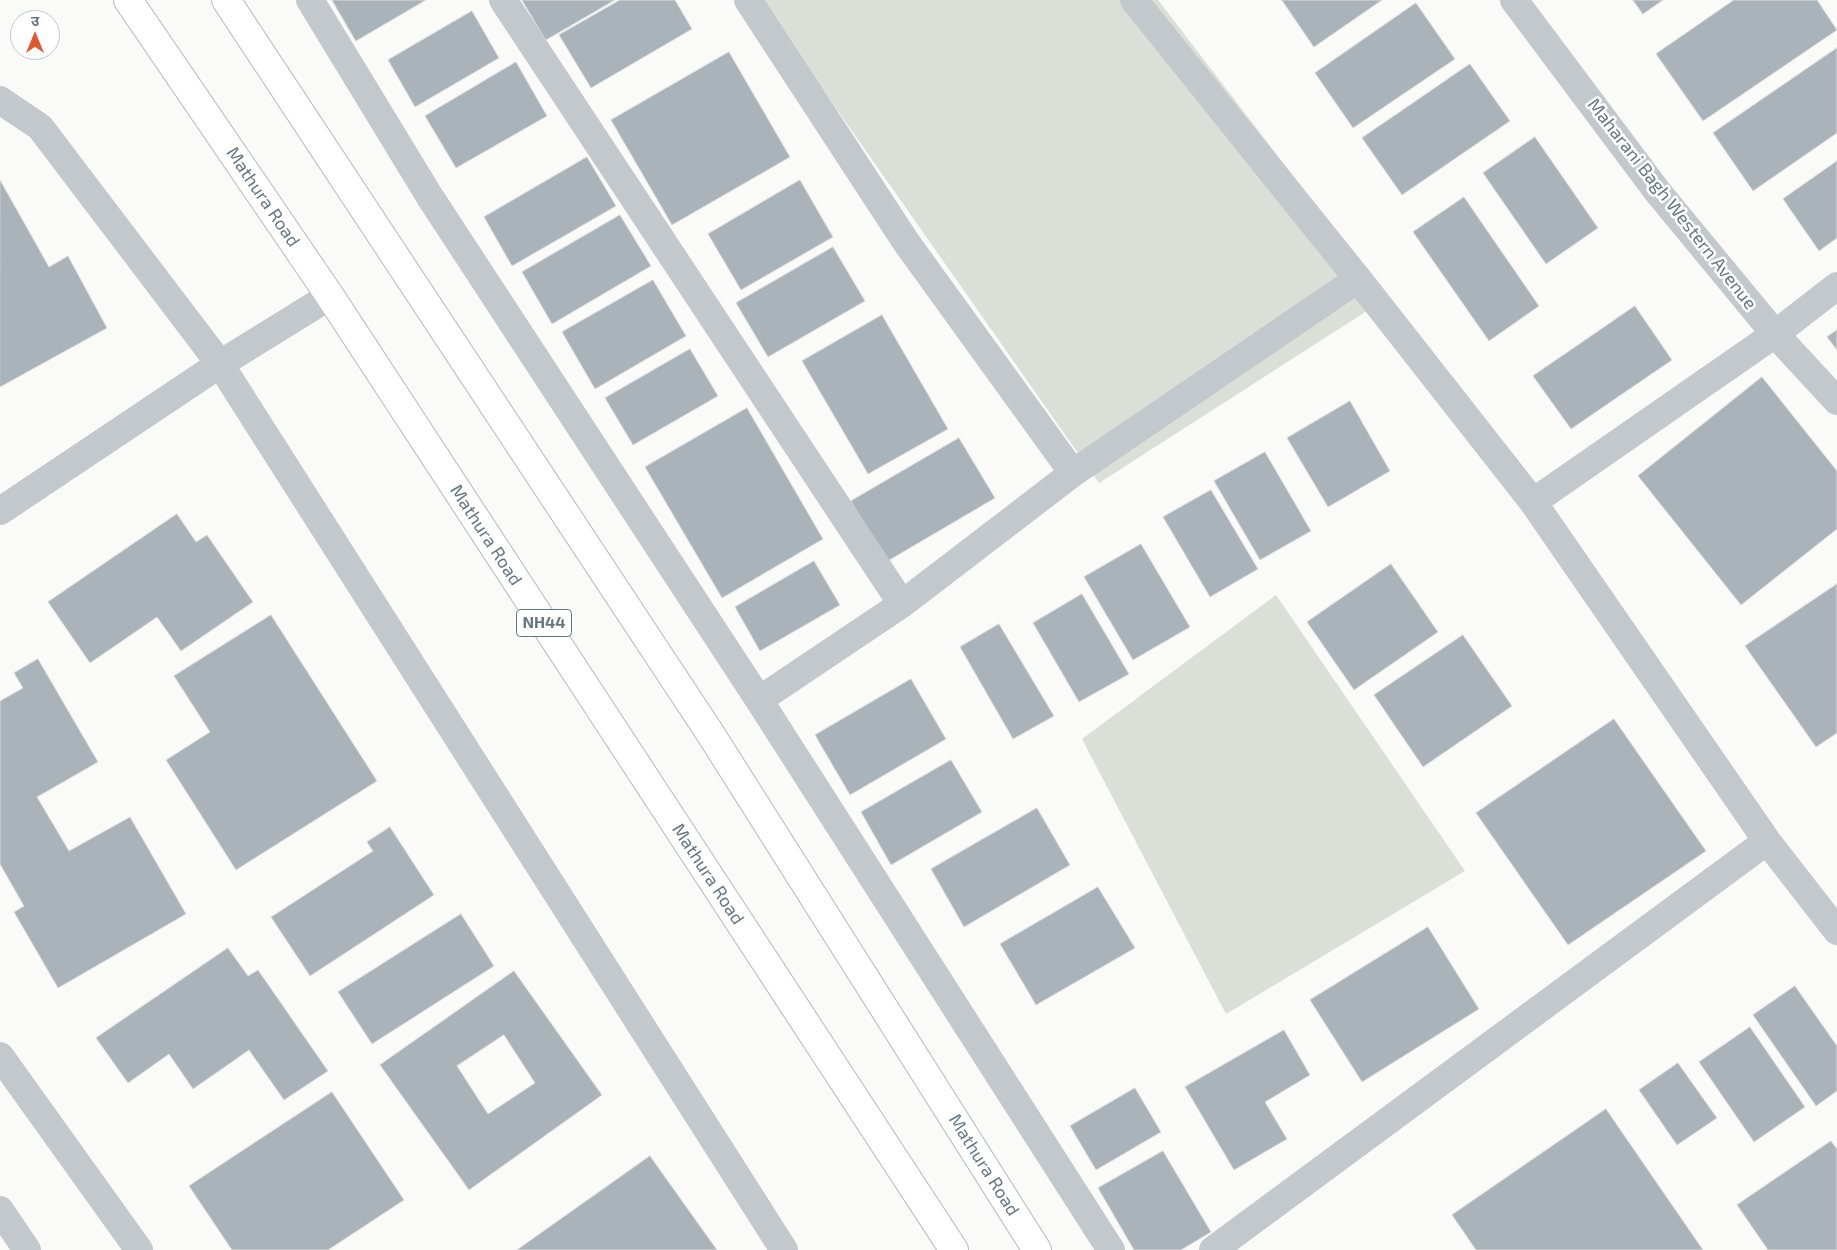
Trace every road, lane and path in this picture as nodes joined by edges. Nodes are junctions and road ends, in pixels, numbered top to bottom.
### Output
1 (128, 0) edge
2 (226, 0) edge
3 (310, 0) edge
4 (503, 0) edge
5 (748, 0) edge
6 (1134, 0) edge
7 (1514, 0) edge
8 (0, 100) edge
9 (1358, 279) junction
10 (1837, 286) edge
11 (330, 296) junction
12 (1775, 334) junction
13 (220, 364) junction
14 (1837, 400) edge
15 (1073, 473) junction
16 (1533, 502) junction
17 (0, 511) edge
18 (902, 604) junction
19 (759, 700) junction
20 (1767, 841) junction
21 (1837, 931) edge
22 (0, 1056) edge
23 (0, 1210) edge
24 (27, 1250) edge
25 (139, 1250) edge
26 (784, 1250) edge
27 (954, 1250) edge
28 (1037, 1250) edge
29 (1110, 1250) edge
30 (1213, 1250) edge

1 - 11 highway, Mathura Road / NH44
2 - 28 highway, Mathura Road
3 - 19 street
4 - 18 street
5 - 15 street
6 - 9 street
7 - 12 street, Maharani Bagh Western Avenue
8 - 13 street
9 - 15 street
9 - 16 street
10 - 12 street
11 - 13 street
11 - 27 highway, Mathura Road / NH44
12 - 14 street, Maharani Bagh Western Avenue
12 - 16 street
13 - 17 street
13 - 26 street
15 - 18 street
16 - 20 street
18 - 19 street
19 - 29 street
20 - 21 street
20 - 30 street
22 - 25 street
23 - 24 street

